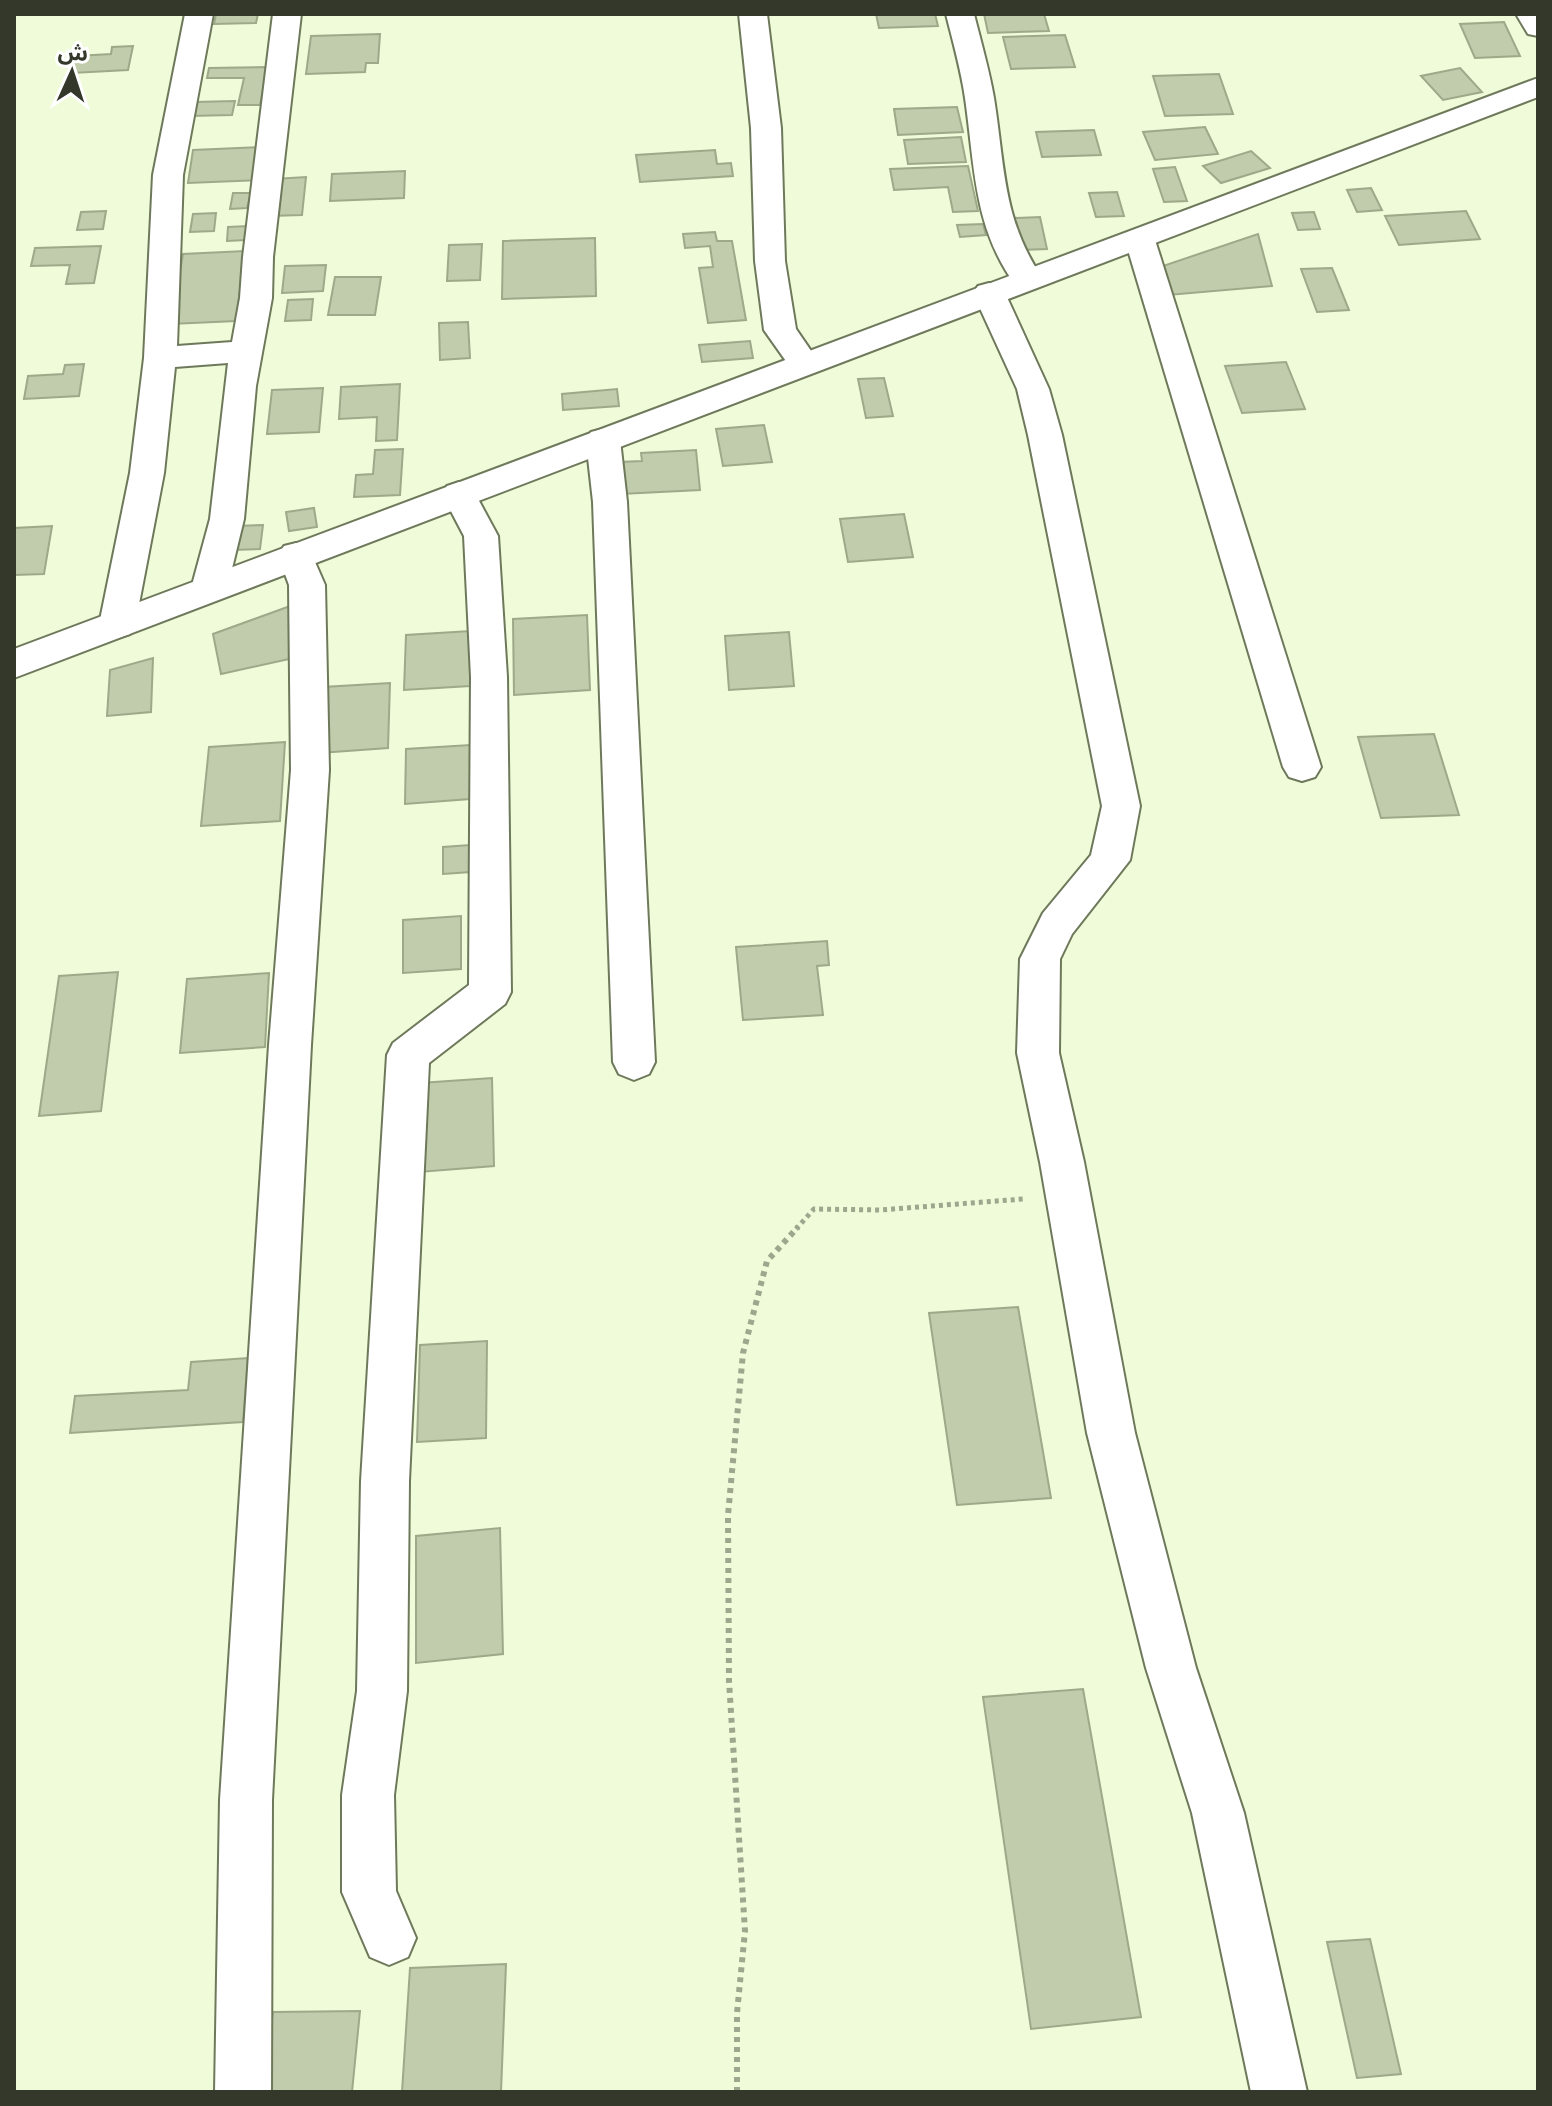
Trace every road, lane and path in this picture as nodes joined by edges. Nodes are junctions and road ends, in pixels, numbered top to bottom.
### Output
1 (199, 14) edge
2 (287, 14) edge
3 (753, 14) edge
4 (960, 14) edge
5 (1530, 14) edge
6 (1538, 28) edge
7 (1538, 87) edge
8 (1140, 240) junction
9 (1008, 286) junction
10 (247, 351) junction
11 (160, 358) junction
12 (804, 364) junction
13 (603, 440) junction
14 (459, 494) junction
15 (296, 555) junction
16 (209, 589) junction
17 (117, 625) junction
18 (14, 664) edge
19 (1302, 767) dead end
20 (634, 1062) dead end
21 (1067, 1195) junction
22 (389, 1938) dead end
23 (243, 2092) edge
24 (737, 2092) edge
25 (1279, 2092) edge

1 - 11 street
2 - 10 street
3 - 12 street
4 - 9 street
5 - 6 street
7 - 8 street
8 - 9 street
8 - 19 street
9 - 12 street
9 - 21 street
10 - 11 street
10 - 16 street
11 - 17 street
12 - 13 street
13 - 14 street
13 - 20 street
14 - 15 street
14 - 22 street
15 - 16 street
15 - 23 street
16 - 17 street
17 - 18 street
21 - 24 path
21 - 25 street

